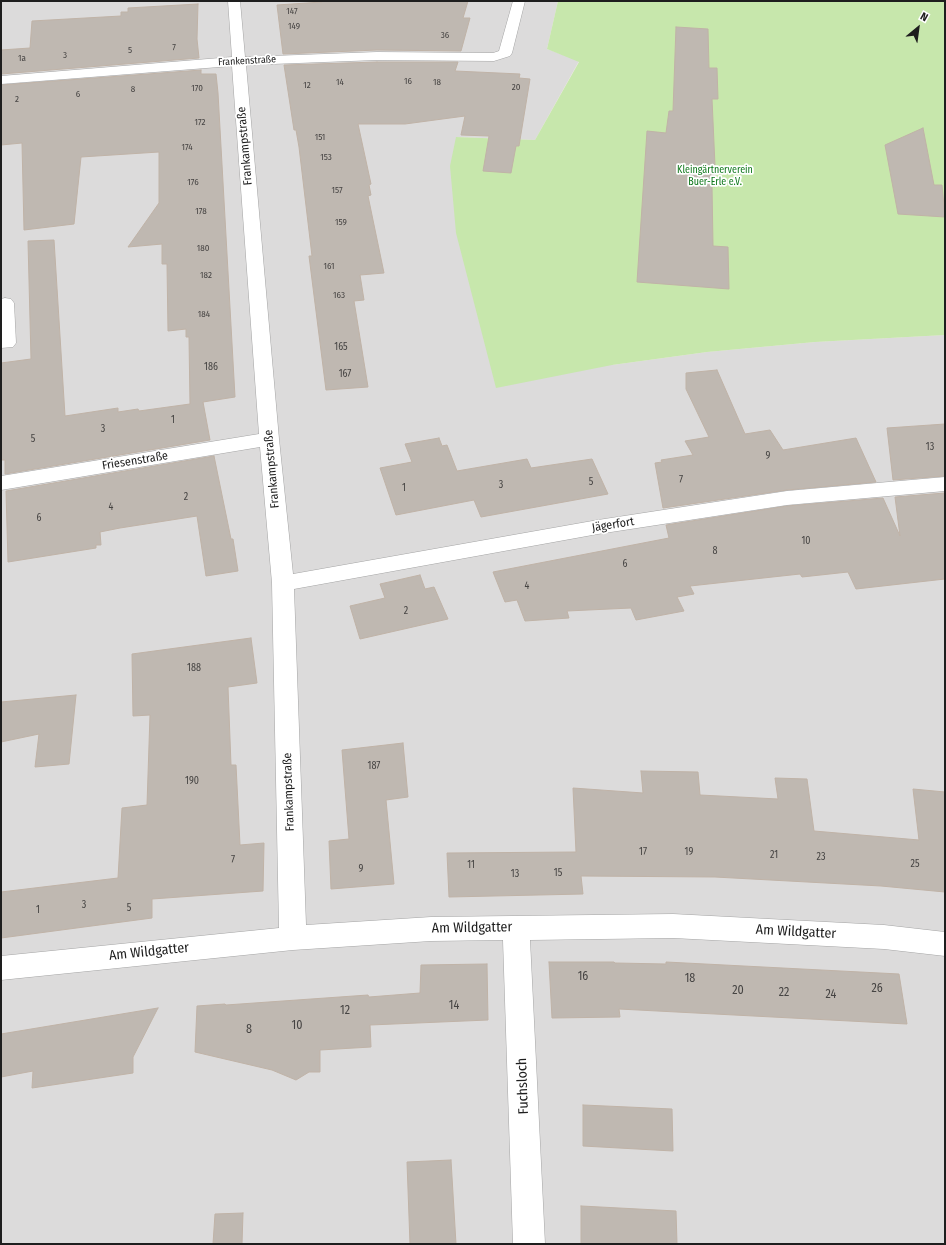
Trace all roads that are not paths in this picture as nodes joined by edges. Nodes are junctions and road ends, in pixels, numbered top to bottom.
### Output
1 (234, 1) edge
2 (519, 1) edge
3 (238, 61) junction
4 (1, 80) edge
5 (5, 303) dead end
6 (1, 343) edge
7 (269, 439) junction
8 (1, 483) edge
9 (945, 484) edge
10 (283, 583) junction
11 (516, 927) junction
12 (294, 938) junction
13 (945, 944) edge
14 (1, 968) edge
15 (529, 1244) edge

1 - 3 street, Frankampstraße
2 - 3 street, Frankenstraße
3 - 4 street, Frankenstraße
3 - 7 street, Frankampstraße
5 - 6 street
7 - 8 street, Friesenstraße
7 - 10 street, Frankampstraße
9 - 10 street, Jägerfort
10 - 12 street, Frankampstraße
11 - 12 street, Am Wildgatter
11 - 13 street, Am Wildgatter
11 - 15 street, Fuchsloch
12 - 14 street, Am Wildgatter

